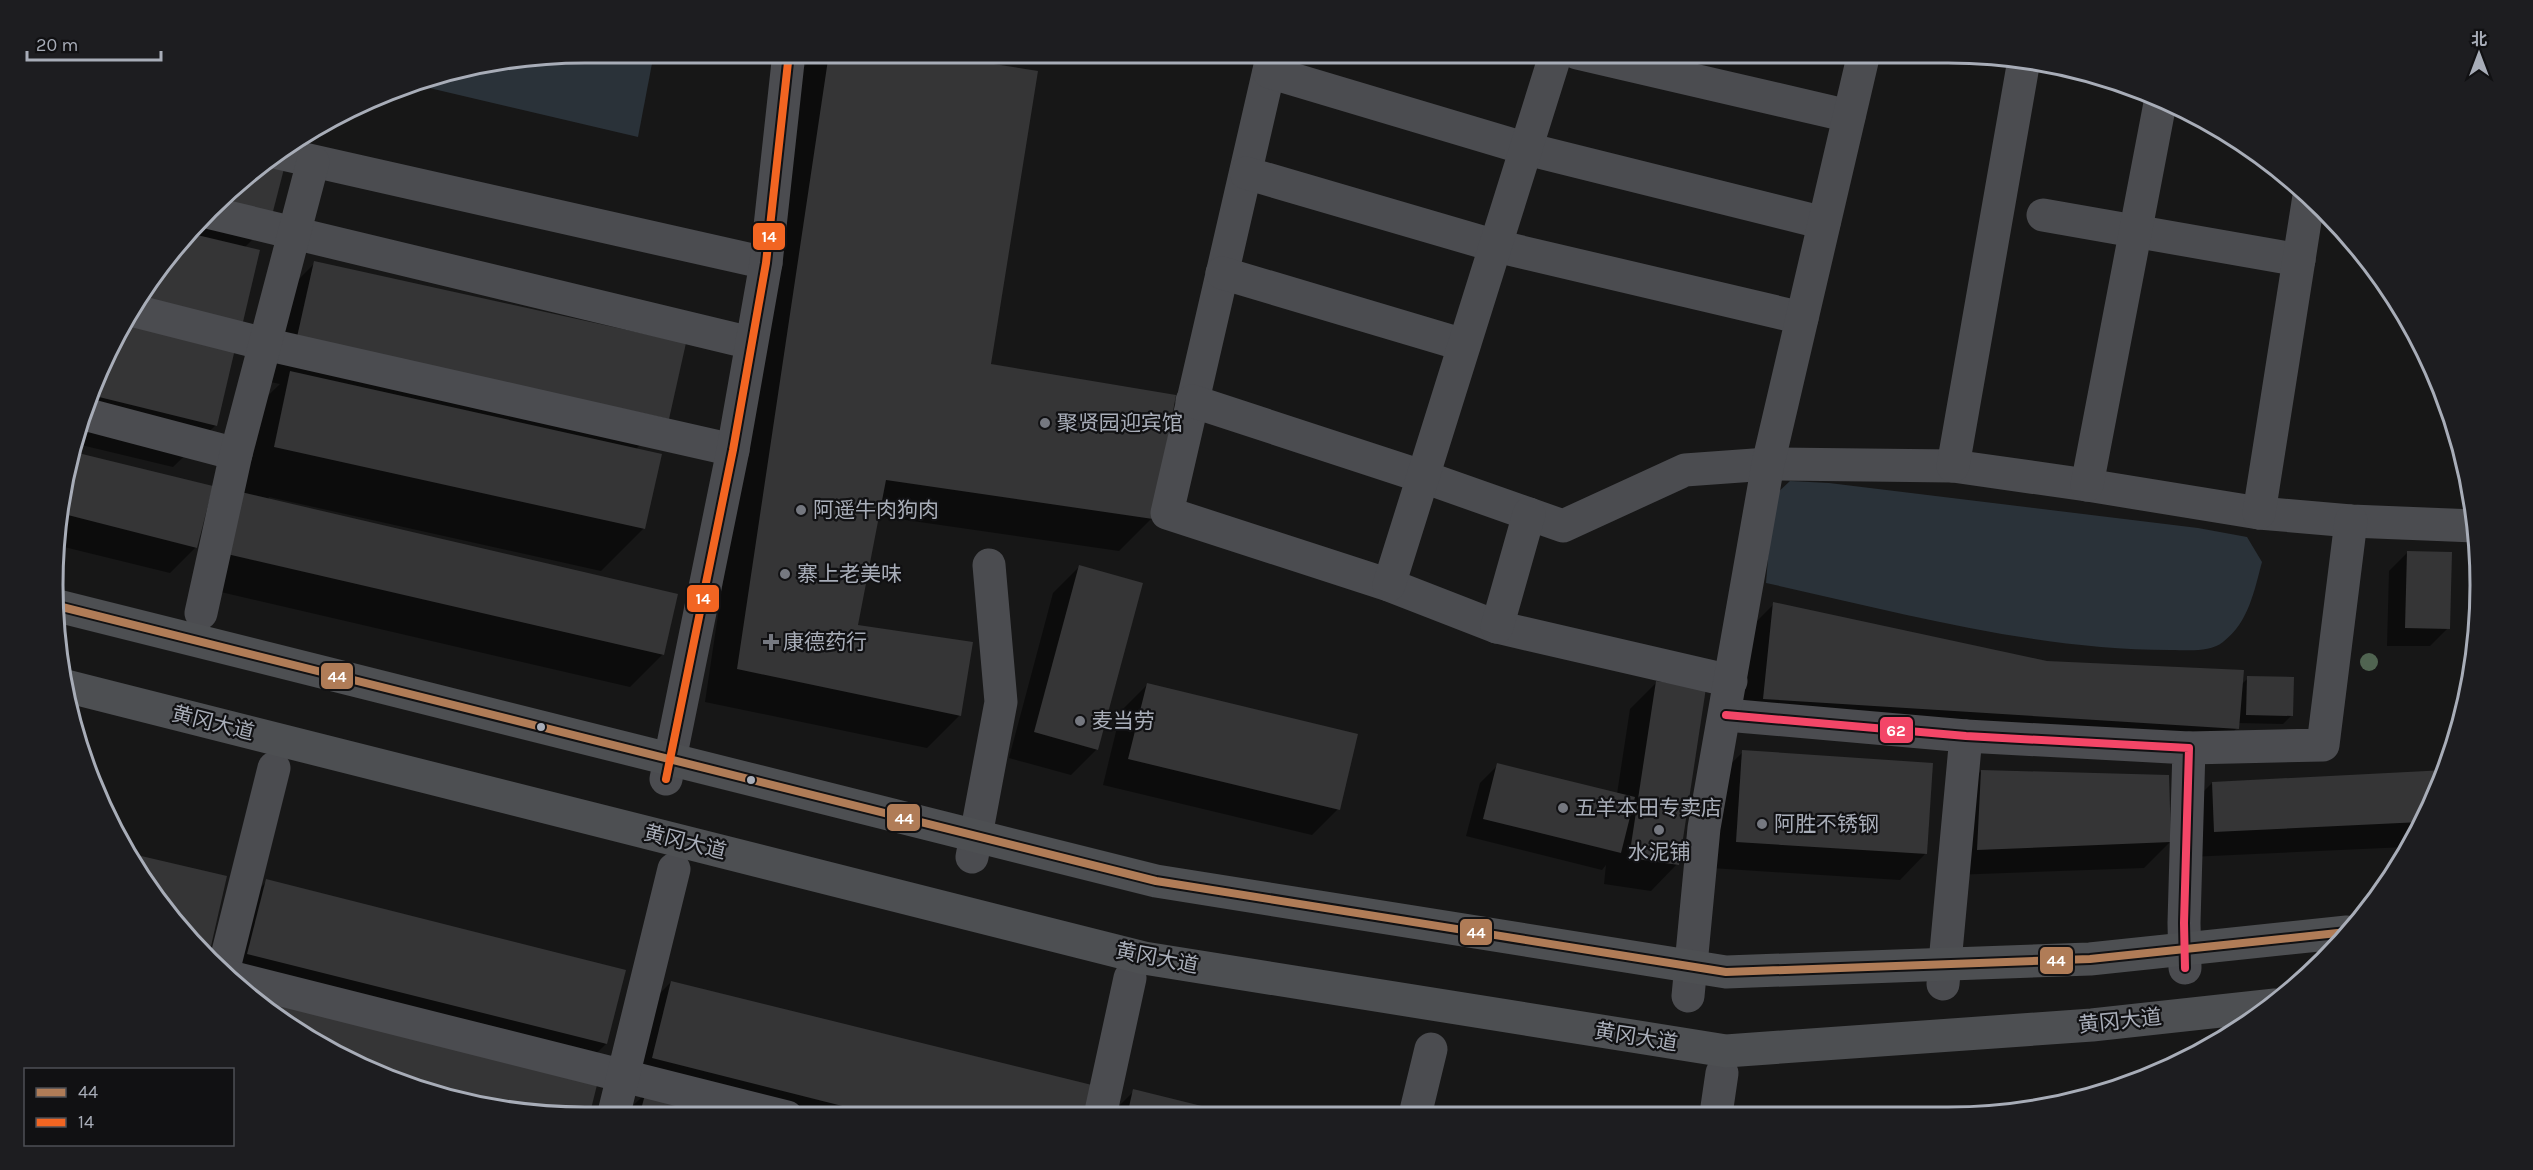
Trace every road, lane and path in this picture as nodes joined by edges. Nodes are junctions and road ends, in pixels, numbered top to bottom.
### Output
1 (788, 63) edge
2 (1271, 63) edge
3 (1274, 63) edge
4 (1554, 63) edge
5 (1624, 63) edge
6 (1861, 63) edge
7 (2023, 68) edge
8 (2159, 108) edge
9 (1849, 116) junction
10 (1527, 149) junction
11 (288, 156) edge
12 (313, 162) junction
13 (1246, 173) junction
14 (2307, 207) edge
15 (217, 215) edge
16 (2043, 215) dead end
17 (1824, 224) junction
18 (2135, 232) junction
19 (294, 235) junction
20 (1496, 246) junction
21 (2299, 260) junction
22 (766, 263) junction
23 (1222, 273) junction
24 (140, 312) edge
25 (1802, 318) junction
26 (751, 343) junction
27 (265, 344) junction
28 (1464, 345) junction
29 (1192, 401) junction
30 (91, 416) edge
31 (733, 450) junction
32 (236, 454) junction
33 (1768, 464) junction
34 (1953, 466) junction
35 (1424, 477) junction
36 (2087, 485) junction
37 (2259, 513) junction
38 (1528, 514) junction
39 (2351, 521) junction
40 (2467, 526) edge
41 (989, 565) dead end
42 (1389, 585) junction
43 (64, 607) edge
44 (201, 613) dead end
45 (1497, 627) junction
46 (1731, 681) junction
47 (73, 688) edge
48 (1726, 715) junction
49 (1966, 736) junction
50 (2189, 748) junction
51 (274, 768) dead end
52 (666, 779) dead end
53 (972, 857) dead end
54 (674, 869) dead end
55 (2336, 933) edge
56 (225, 963) edge
57 (2185, 968) dead end
58 (1130, 978) dead end
59 (244, 980) edge
60 (1943, 984) dead end
61 (1688, 996) dead end
62 (2254, 1007) edge
63 (1431, 1050) dead end
64 (1722, 1073) dead end
65 (615, 1107) edge
66 (747, 1107) edge
67 (1102, 1107) edge
68 (1417, 1107) edge
69 (1717, 1107) edge

1 - 22 street
2 - 13 street
3 - 10 street
4 - 10 street
5 - 9 street
6 - 9 street
7 - 34 street
8 - 18 street
9 - 17 street
10 - 17 street
10 - 20 street
11 - 12 street
12 - 19 street
12 - 22 street
13 - 20 street
13 - 23 street
14 - 21 street
15 - 19 street
16 - 18 street
17 - 25 street
18 - 21 street
18 - 36 street
19 - 26 street
19 - 27 street
20 - 25 street
20 - 28 street
21 - 37 street
22 - 26 street
23 - 28 street
23 - 29 street
24 - 27 street
25 - 33 street
26 - 31 street
27 - 31 street
27 - 32 street
28 - 35 street
29 - 35 street
29 - 42 street
30 - 32 street
31 - 52 street
32 - 44 street
33 - 34 street
33 - 38 street
33 - 46 street
34 - 36 street
35 - 38 street
35 - 42 street
36 - 37 street
37 - 39 street
38 - 45 street
39 - 40 street
39 - 50 street
41 - 53 street
42 - 45 street
43 - 55 main road
45 - 46 street
46 - 48 street
47 - 62 main road, 黄冈大道
48 - 49 street
48 - 61 street
49 - 50 street
49 - 60 street
50 - 57 street
51 - 56 street
54 - 65 street
58 - 67 street
59 - 66 street
63 - 68 street
64 - 69 street

